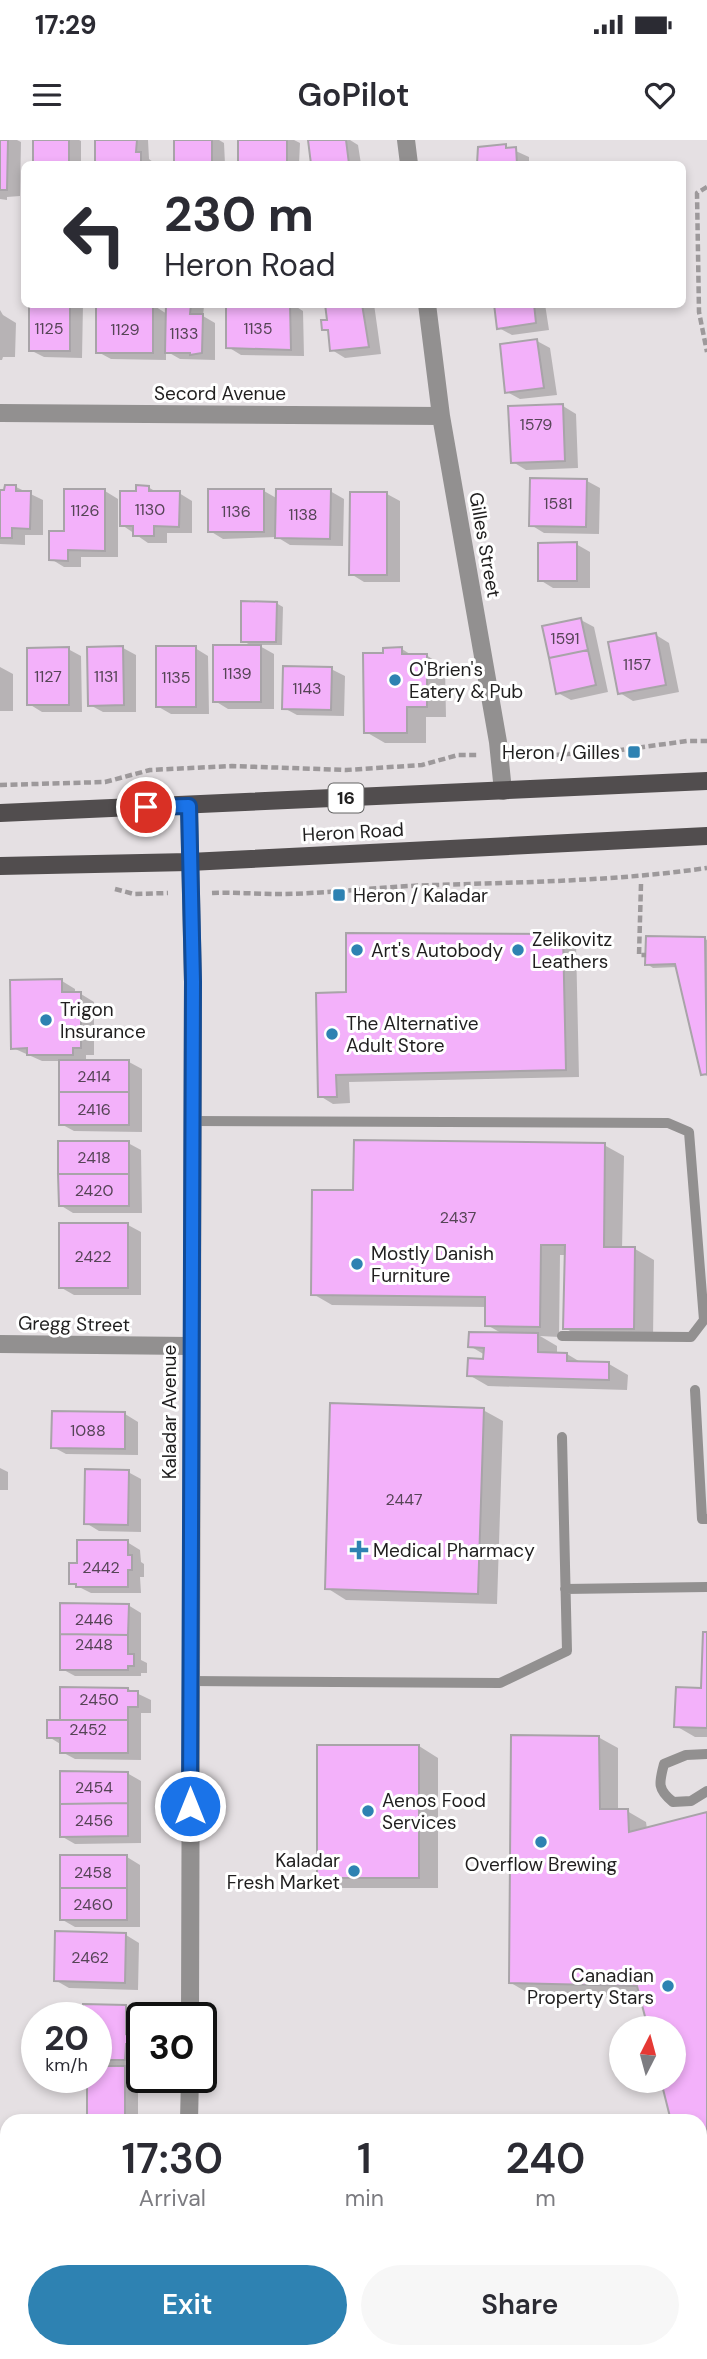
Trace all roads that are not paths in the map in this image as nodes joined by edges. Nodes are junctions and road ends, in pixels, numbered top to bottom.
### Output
1 (406, 140) edge
2 (409, 161) edge
3 (427, 308) edge
4 (0, 412) edge
5 (441, 415) junction
6 (707, 781) edge
7 (503, 791) junction
8 (189, 806) junction
9 (0, 813) edge
10 (707, 835) edge
11 (189, 863) junction
12 (0, 866) edge
13 (192, 1121) junction
14 (562, 1336) dead end
15 (0, 1344) edge
16 (190, 1346) junction
17 (695, 1390) dead end
18 (562, 1437) dead end
19 (707, 1519) edge
20 (707, 1587) edge
21 (565, 1589) junction
22 (191, 1681) junction
23 (707, 1754) edge
24 (707, 1791) edge
25 (190, 2002) edge
26 (190, 2093) edge
27 (190, 2114) edge

1 - 2 street
3 - 5 street, Gilles Street
4 - 5 street, Secord Avenue
5 - 7 street, Gilles Street
6 - 7 main road, Heron Road / 16
7 - 8 main road, Heron Road / 16
8 - 9 main road, Heron Road / 16
8 - 11 street, Kaladar Avenue
10 - 11 main road, Heron Road
11 - 12 main road, Heron Road
11 - 13 street, Kaladar Avenue
13 - 14 lane
13 - 16 street, Kaladar Avenue
15 - 16 street, Gregg Street
16 - 22 street, Kaladar Avenue
17 - 19 lane
18 - 21 lane
20 - 21 lane
21 - 22 lane
22 - 25 street, Kaladar Avenue
23 - 24 lane
26 - 27 street

